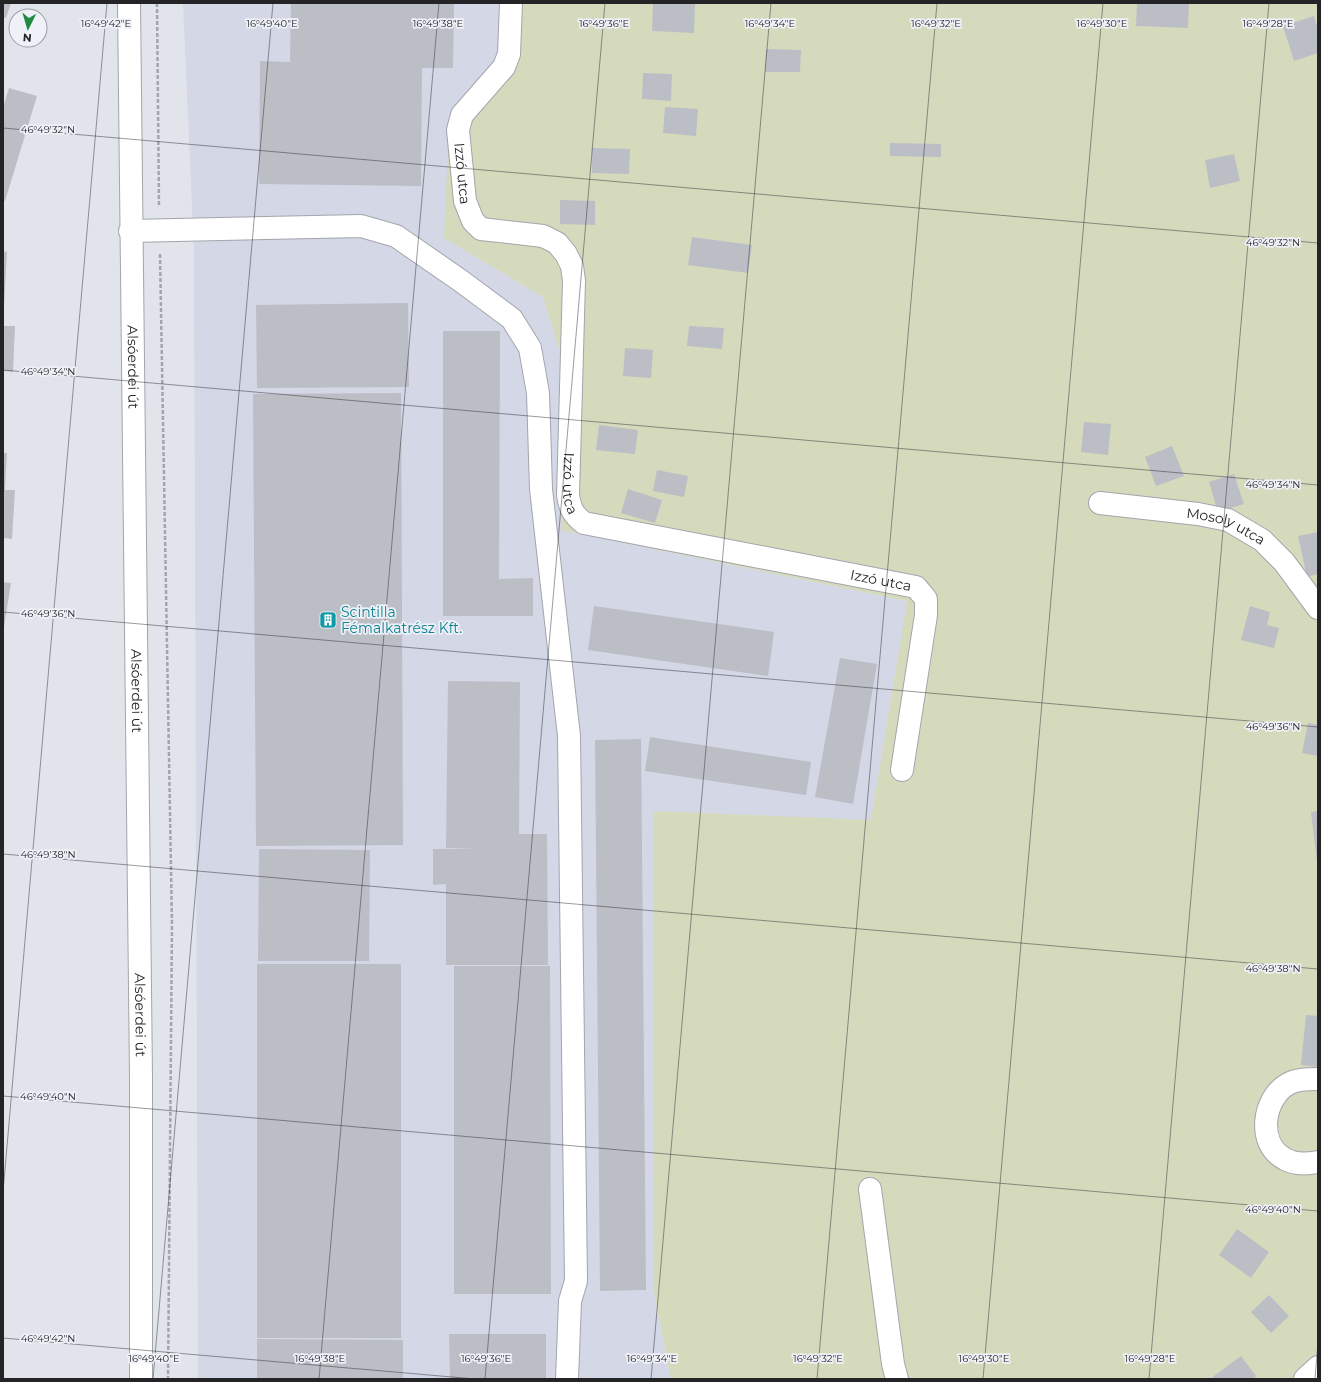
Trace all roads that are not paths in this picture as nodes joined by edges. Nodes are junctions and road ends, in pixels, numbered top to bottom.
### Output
1 (129, 3) edge
2 (511, 3) edge
3 (130, 231) junction
4 (1100, 503) dead end
5 (1318, 608) edge
6 (902, 770) dead end
7 (1318, 1079) edge
8 (1318, 1162) edge
9 (870, 1189) dead end
10 (1318, 1368) edge
11 (141, 1379) edge
12 (567, 1379) edge
13 (897, 1379) edge
14 (1305, 1379) edge

1 - 3 street, Alsóerdei út
2 - 6 street, Izzó utca
3 - 11 street, Alsóerdei út
3 - 12 street
4 - 5 street, Mosoly utca
7 - 8 street
9 - 13 street
10 - 14 street

